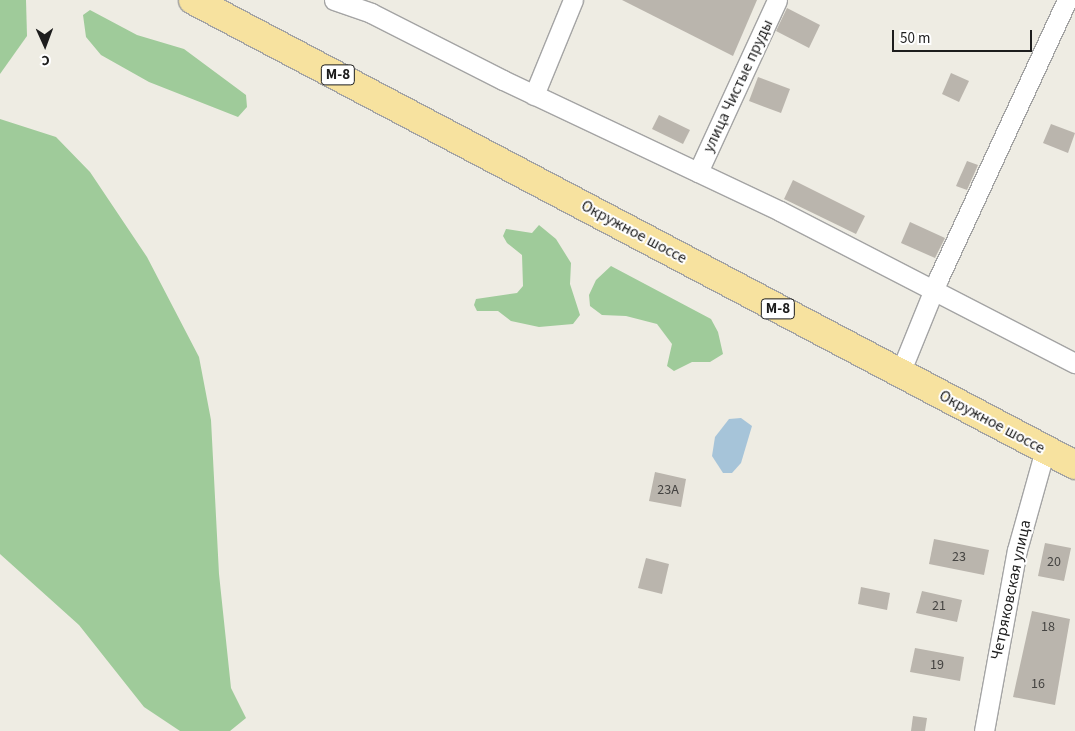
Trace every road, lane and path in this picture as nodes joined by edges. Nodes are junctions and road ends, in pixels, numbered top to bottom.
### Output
1 (193, 0) edge
2 (334, 0) edge
3 (574, 0) edge
4 (777, 0) edge
5 (1067, 0) edge
6 (374, 6) edge
7 (534, 95) junction
8 (698, 172) junction
9 (934, 288) junction
10 (1075, 363) edge
11 (900, 373) junction
12 (1045, 450) junction
13 (1075, 465) edge
14 (984, 731) edge

1 - 11 main road, Окружное шоссе / М-8
2 - 6 street
3 - 7 street
4 - 8 street, улица Чистые пруды
5 - 9 street
6 - 7 street
7 - 8 street
8 - 9 street
9 - 10 street
9 - 11 street
11 - 12 main road, Окружное шоссе / М-8
12 - 13 main road, Окружное шоссе / М-8
12 - 14 street, Четряковская улица

